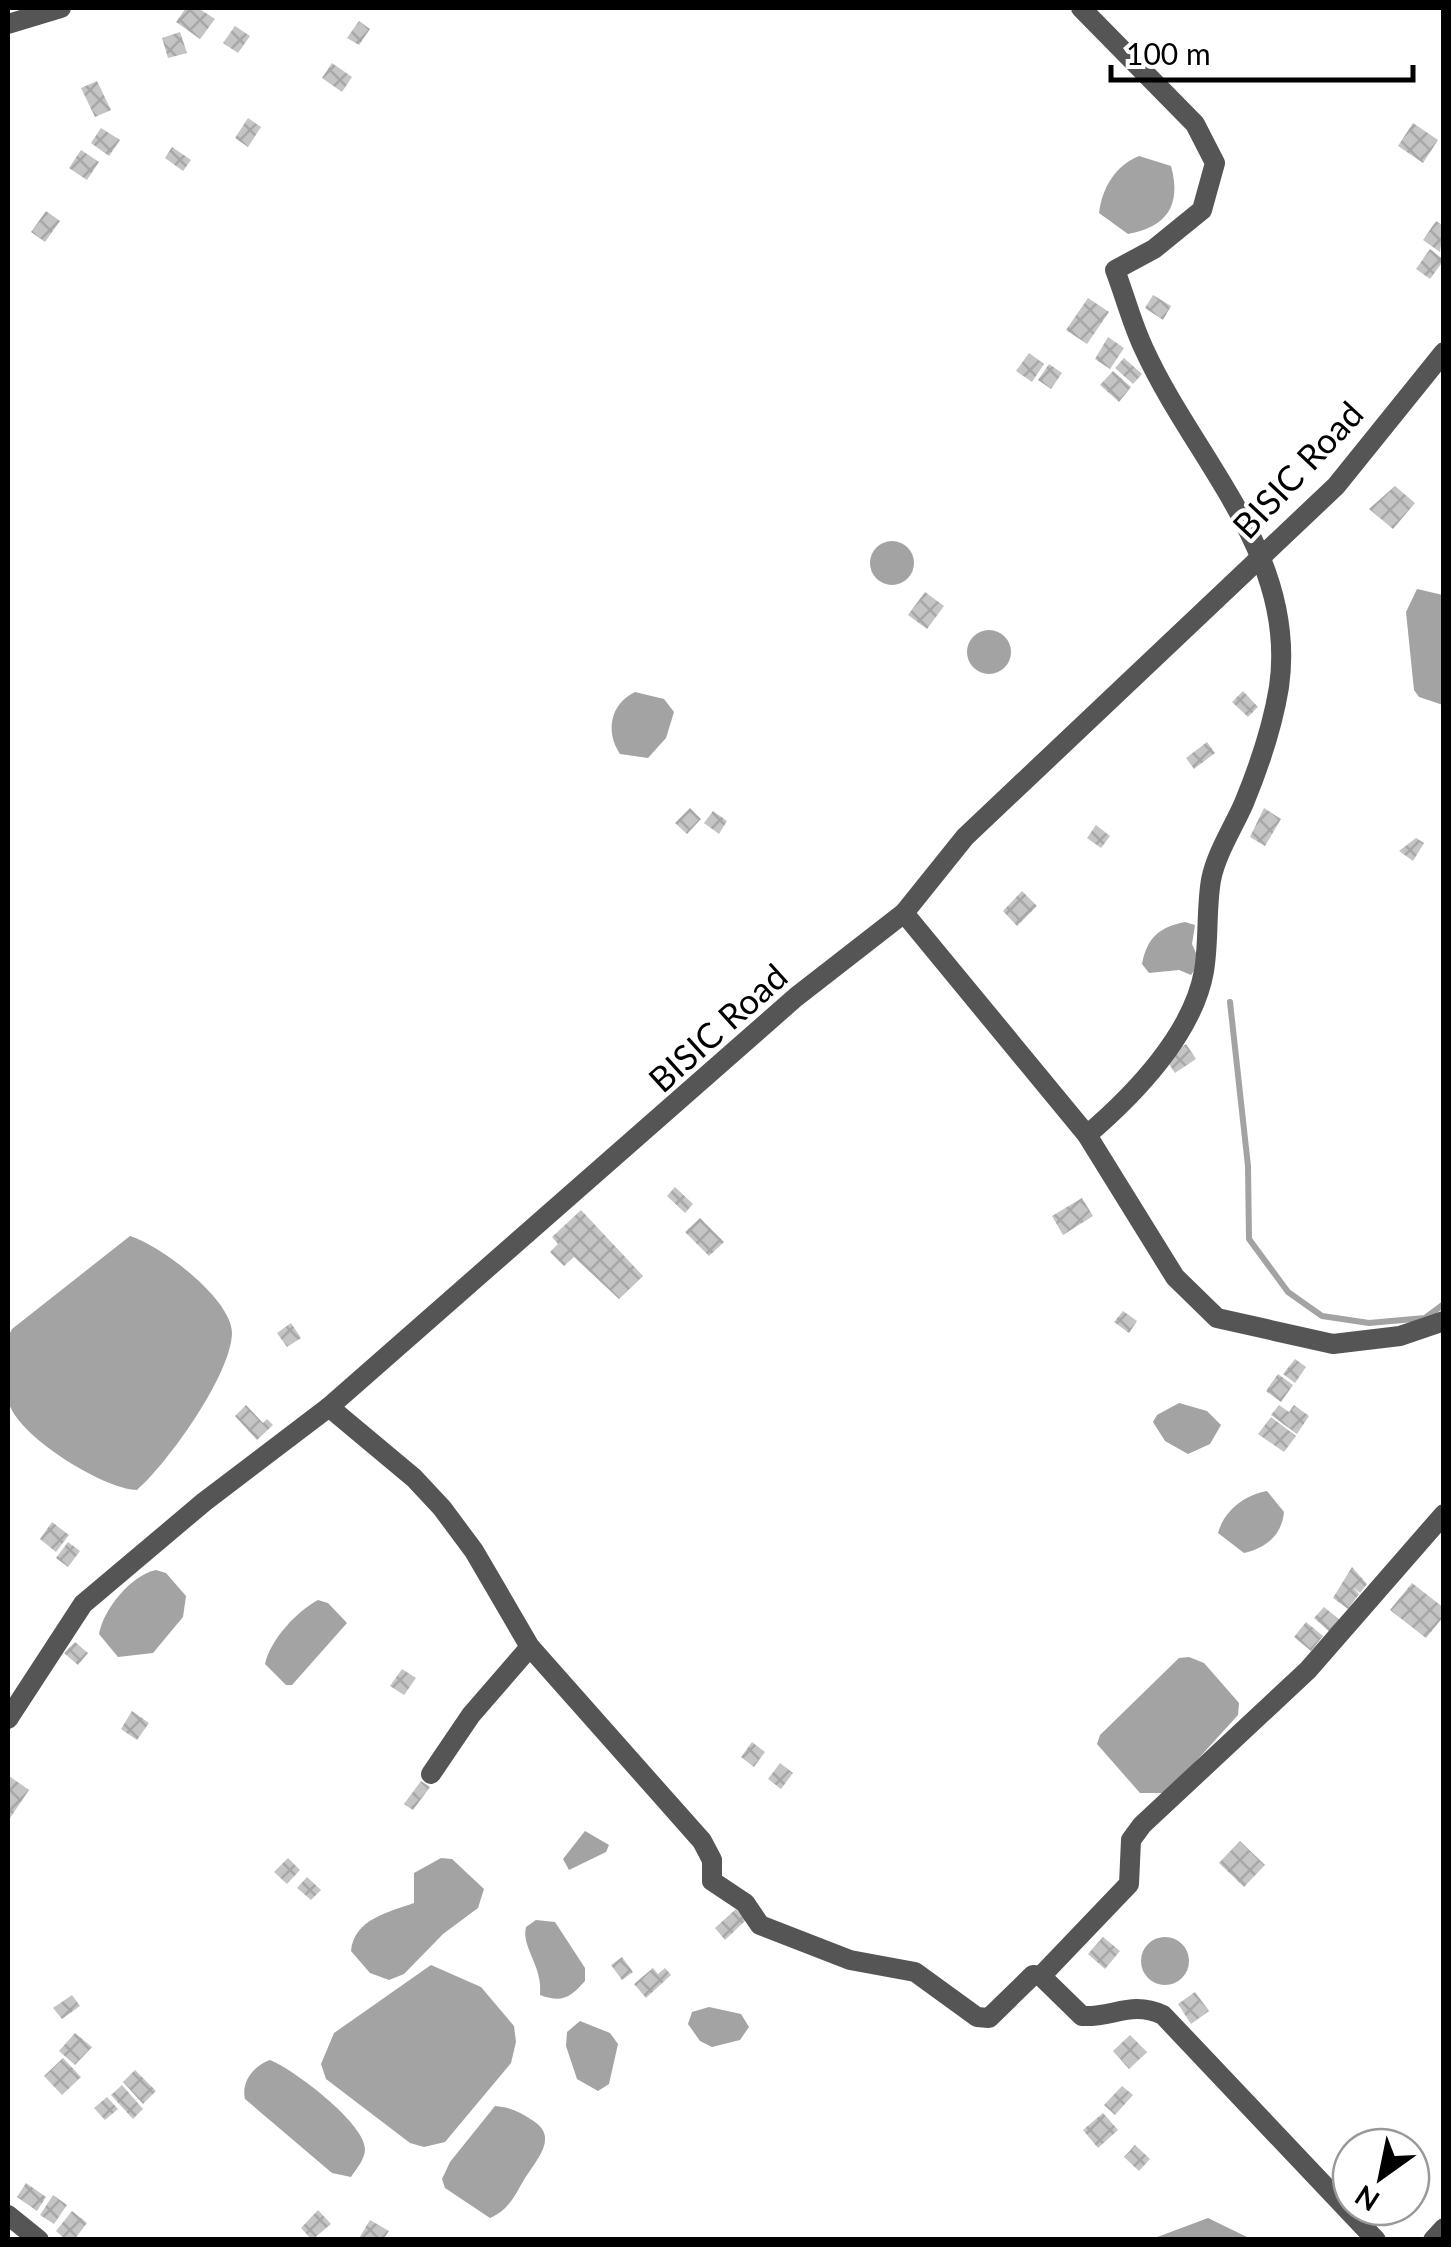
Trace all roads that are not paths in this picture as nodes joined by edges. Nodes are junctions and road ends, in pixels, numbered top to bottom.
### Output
1 (62, 8) edge
2 (1081, 8) edge
3 (8, 24) edge
4 (1444, 352) edge
5 (1260, 557) junction
6 (904, 913) junction
7 (1087, 1135) junction
8 (1444, 1321) edge
9 (329, 1408) junction
10 (1444, 1514) edge
11 (530, 1647) junction
12 (8, 1719) edge
13 (432, 1774) dead end
14 (1041, 1976) junction
15 (8, 2215) edge
16 (1444, 2228) edge
17 (39, 2240) edge
18 (1376, 2240) edge
19 (1433, 2240) edge

1 - 3 street
2 - 5 street
4 - 5 street, BISIC Road
5 - 6 street, BISIC Road
5 - 7 street
6 - 7 street
6 - 9 street, BISIC Road
7 - 8 street
9 - 11 street
9 - 12 street, BISIC Road
10 - 14 street
11 - 13 street
11 - 14 street
14 - 18 street
15 - 17 street
16 - 19 street

